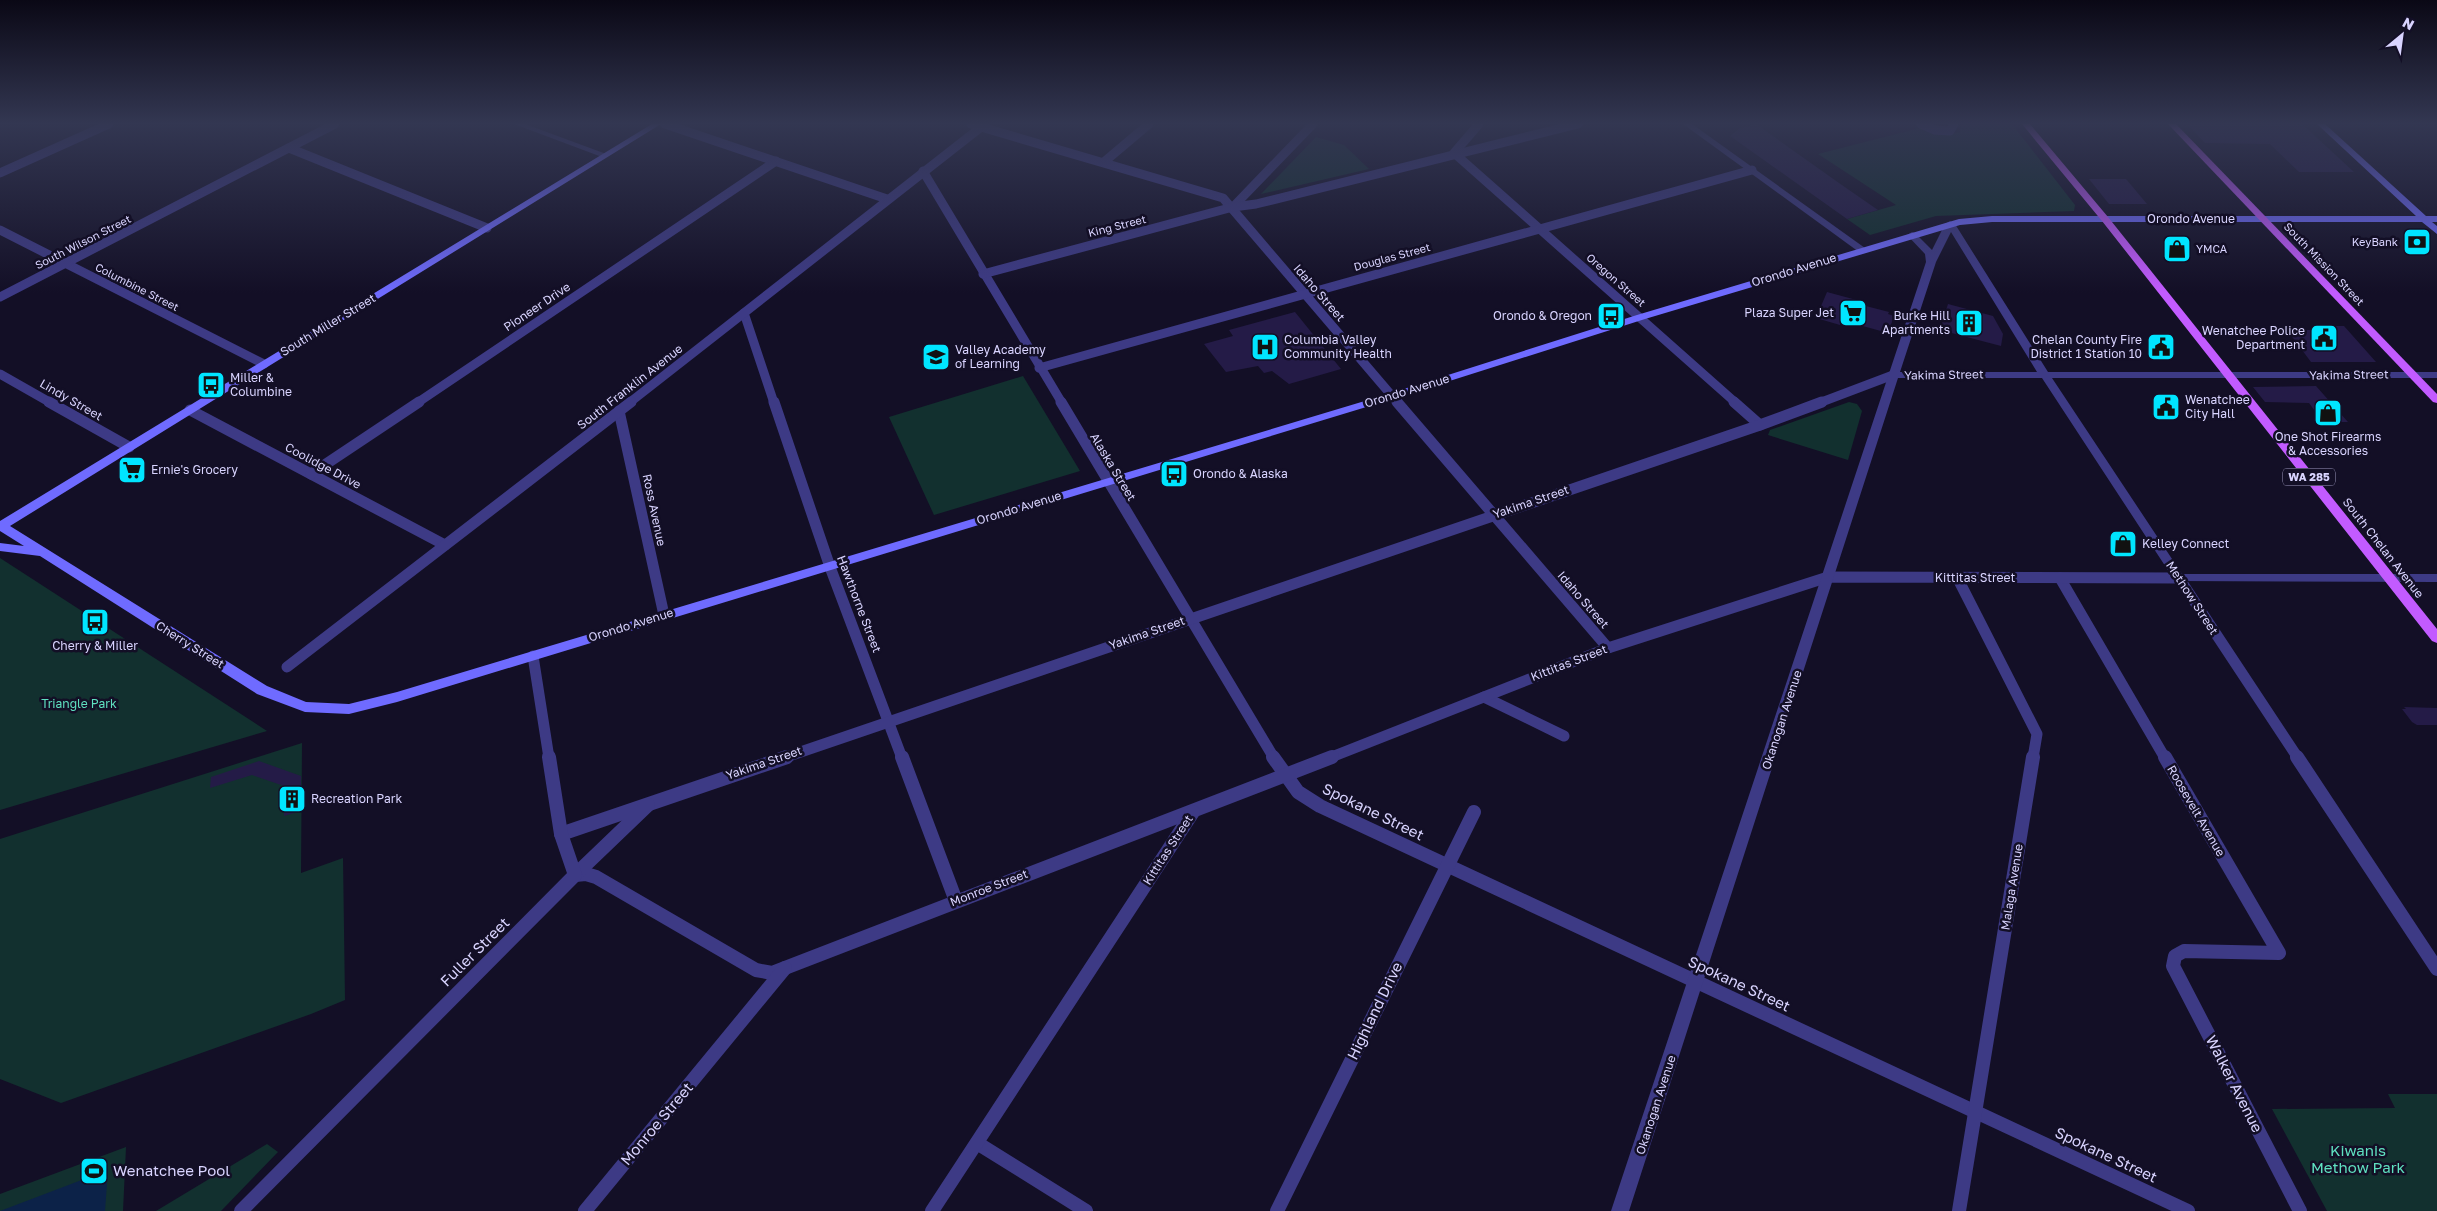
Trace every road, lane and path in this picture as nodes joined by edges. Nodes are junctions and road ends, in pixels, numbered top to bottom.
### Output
1 (226, 181) edge
2 (369, 181) edge
3 (563, 181) edge
4 (747, 181) edge
5 (834, 181) edge
6 (911, 181) edge
7 (929, 181) edge
8 (1165, 181) edge
9 (1260, 181) edge
10 (1347, 181) edge
11 (1486, 181) edge
12 (1714, 181) edge
13 (1766, 181) edge
14 (2073, 181) edge
15 (2226, 181) edge
16 (2382, 181) edge
17 (888, 199) junction
18 (1234, 207) junction
19 (2105, 219) junction
20 (2262, 219) junction
21 (2437, 219) edge
22 (2424, 220) junction
23 (1950, 224) junction
24 (486, 228) junction
25 (1540, 228) junction
26 (0, 230) edge
27 (2437, 231) edge
28 (1912, 235) junction
29 (1862, 250) junction
30 (1931, 262) junction
31 (66, 263) junction
32 (983, 274) junction
33 (1303, 293) junction
34 (0, 297) edge
35 (744, 313) junction
36 (1641, 316) junction
37 (264, 364) junction
38 (1040, 368) junction
39 (0, 374) edge
40 (2044, 374) junction
41 (2414, 374) junction
42 (1893, 375) junction
43 (2437, 375) edge
44 (2230, 376) junction
45 (1392, 396) junction
46 (2437, 400) edge
47 (190, 410) junction
48 (620, 411) junction
49 (1760, 425) junction
50 (129, 447) junction
51 (311, 474) junction
52 (1107, 481) junction
53 (1494, 515) junction
54 (0, 526) edge
55 (445, 545) junction
56 (0, 547) edge
57 (44, 553) junction
58 (830, 567) junction
59 (1828, 577) junction
60 (2060, 578) junction
61 (2179, 578) junction
62 (2389, 578) junction
63 (2437, 578) edge
64 (1958, 579) junction
65 (664, 614) junction
66 (1190, 618) junction
67 (2437, 638) edge
68 (1608, 648) junction
69 (533, 656) junction
70 (287, 667) dead end
71 (1484, 696) junction
72 (397, 697) joint
73 (888, 721) junction
74 (1564, 736) dead end
75 (1284, 775) junction
76 (652, 801) junction
77 (1192, 812) junction
78 (1474, 812) dead end
79 (562, 834) junction
80 (1447, 865) junction
81 (576, 875) junction
82 (956, 901) junction
83 (2175, 956) joint
84 (786, 967) junction
85 (2437, 969) edge
86 (1697, 982) junction
87 (1975, 1112) junction
88 (977, 1144) junction
89 (241, 1211) edge
90 (585, 1211) edge
91 (932, 1211) edge
92 (1086, 1211) edge
93 (1277, 1211) edge
94 (1620, 1211) edge
95 (1959, 1211) edge
96 (2188, 1211) edge
97 (2300, 1211) edge

1 - 31 street, South Wilson Street
2 - 24 street
3 - 24 main road, South Miller Street
4 - 51 street, Pioneer Drive
5 - 17 street
6 - 17 street, South Franklin Avenue
7 - 32 street, Alaska Street
8 - 18 street, Idaho Street
9 - 18 street
10 - 18 street, King Street
11 - 25 street, Oregon Street
12 - 25 street, Douglas Street
13 - 29 street
14 - 19 main road, South Chelan Avenue / WA 285
15 - 20 main road, South Mission Street
16 - 22 main road
17 - 35 street, South Franklin Avenue
18 - 32 street, King Street
18 - 33 street, Idaho Street
19 - 20 main road, Orondo Avenue
19 - 23 main road, Orondo Avenue
19 - 44 main road, South Chelan Avenue / WA 285
20 - 22 main road, Orondo Avenue
20 - 41 main road, South Mission Street
21 - 22 main road, Orondo Avenue
22 - 27 main road
23 - 28 main road, Orondo Avenue
23 - 30 street, Okanogan Avenue
23 - 40 street, Methow Street
24 - 37 main road, South Miller Street
25 - 33 street, Douglas Street
25 - 36 street, Oregon Street
26 - 31 street, Columbine Street
28 - 29 main road, Orondo Avenue
28 - 30 street
29 - 36 main road, Orondo Avenue
30 - 42 street, Okanogan Avenue
31 - 34 street, South Wilson Street
31 - 37 street, Columbine Street
32 - 38 street, Alaska Street
33 - 38 street, Douglas Street
33 - 45 street, Idaho Street
35 - 48 street, South Franklin Avenue
35 - 58 street, Hawthorne Street
36 - 45 main road, Orondo Avenue
36 - 49 street, Oregon Street
37 - 47 main road, South Miller Street
38 - 52 street, Alaska Street
39 - 50 street, Lindy Street
40 - 42 street, Yakima Street
40 - 44 street, Yakima Street
40 - 61 street, Methow Street
41 - 43 street, Yakima Street
41 - 44 street, Yakima Street
41 - 46 main road, South Mission Street
42 - 49 street, Yakima Street
42 - 59 street, Okanogan Avenue
44 - 62 main road, South Chelan Avenue / WA 285
45 - 52 main road, Orondo Avenue
45 - 53 street, Idaho Street
47 - 50 main road, South Miller Street
47 - 51 street, Coolidge Drive
48 - 55 street, South Franklin Avenue
48 - 65 street, Ross Avenue
49 - 53 street, Yakima Street
50 - 54 main road, South Miller Street
51 - 55 street, Coolidge Drive
52 - 58 main road, Orondo Avenue
52 - 66 street, Alaska Street
53 - 66 street, Yakima Street
53 - 68 street, Idaho Street
54 - 57 main road, Cherry Street
55 - 70 street, South Franklin Avenue
56 - 57 main road
57 - 72 main road, Cherry Street
58 - 65 main road, Orondo Avenue
58 - 73 street, Hawthorne Street
59 - 64 street, Kittitas Street
59 - 68 street, Kittitas Street
59 - 86 street, Okanogan Avenue
60 - 61 street, Kittitas Street
60 - 64 street, Kittitas Street
60 - 83 street, Roosevelt Avenue
61 - 62 street, Kittitas Street
61 - 85 street, Methow Street
62 - 63 street, Kittitas Street
62 - 67 main road, South Chelan Avenue / WA 285
64 - 87 street, Malaga Avenue
65 - 69 main road, Orondo Avenue
66 - 73 street, Yakima Street
66 - 75 street, Alaska Street
68 - 71 street, Kittitas Street
69 - 72 main road, Orondo Avenue
69 - 79 street
71 - 74 street
71 - 75 street, Kittitas Street
73 - 76 street, Yakima Street
73 - 82 street, Hawthorne Street
75 - 77 street, Kittitas Street
75 - 80 street, Spokane Street
76 - 79 street, Yakima Street
76 - 81 street, Yakima Street
77 - 82 street, Monroe Street
77 - 88 street, Kittitas Street
78 - 80 street, Highland Drive
79 - 81 street
80 - 86 street, Spokane Street
80 - 93 street, Highland Drive
81 - 84 street, Monroe Street
81 - 89 street, Fuller Street
82 - 84 street, Monroe Street
83 - 97 street, Walker Avenue
84 - 90 street, Monroe Street
86 - 87 street, Spokane Street
86 - 94 street, Okanogan Avenue
87 - 95 street, Malaga Avenue
87 - 96 street, Spokane Street
88 - 91 street, Kittitas Street
88 - 92 street

